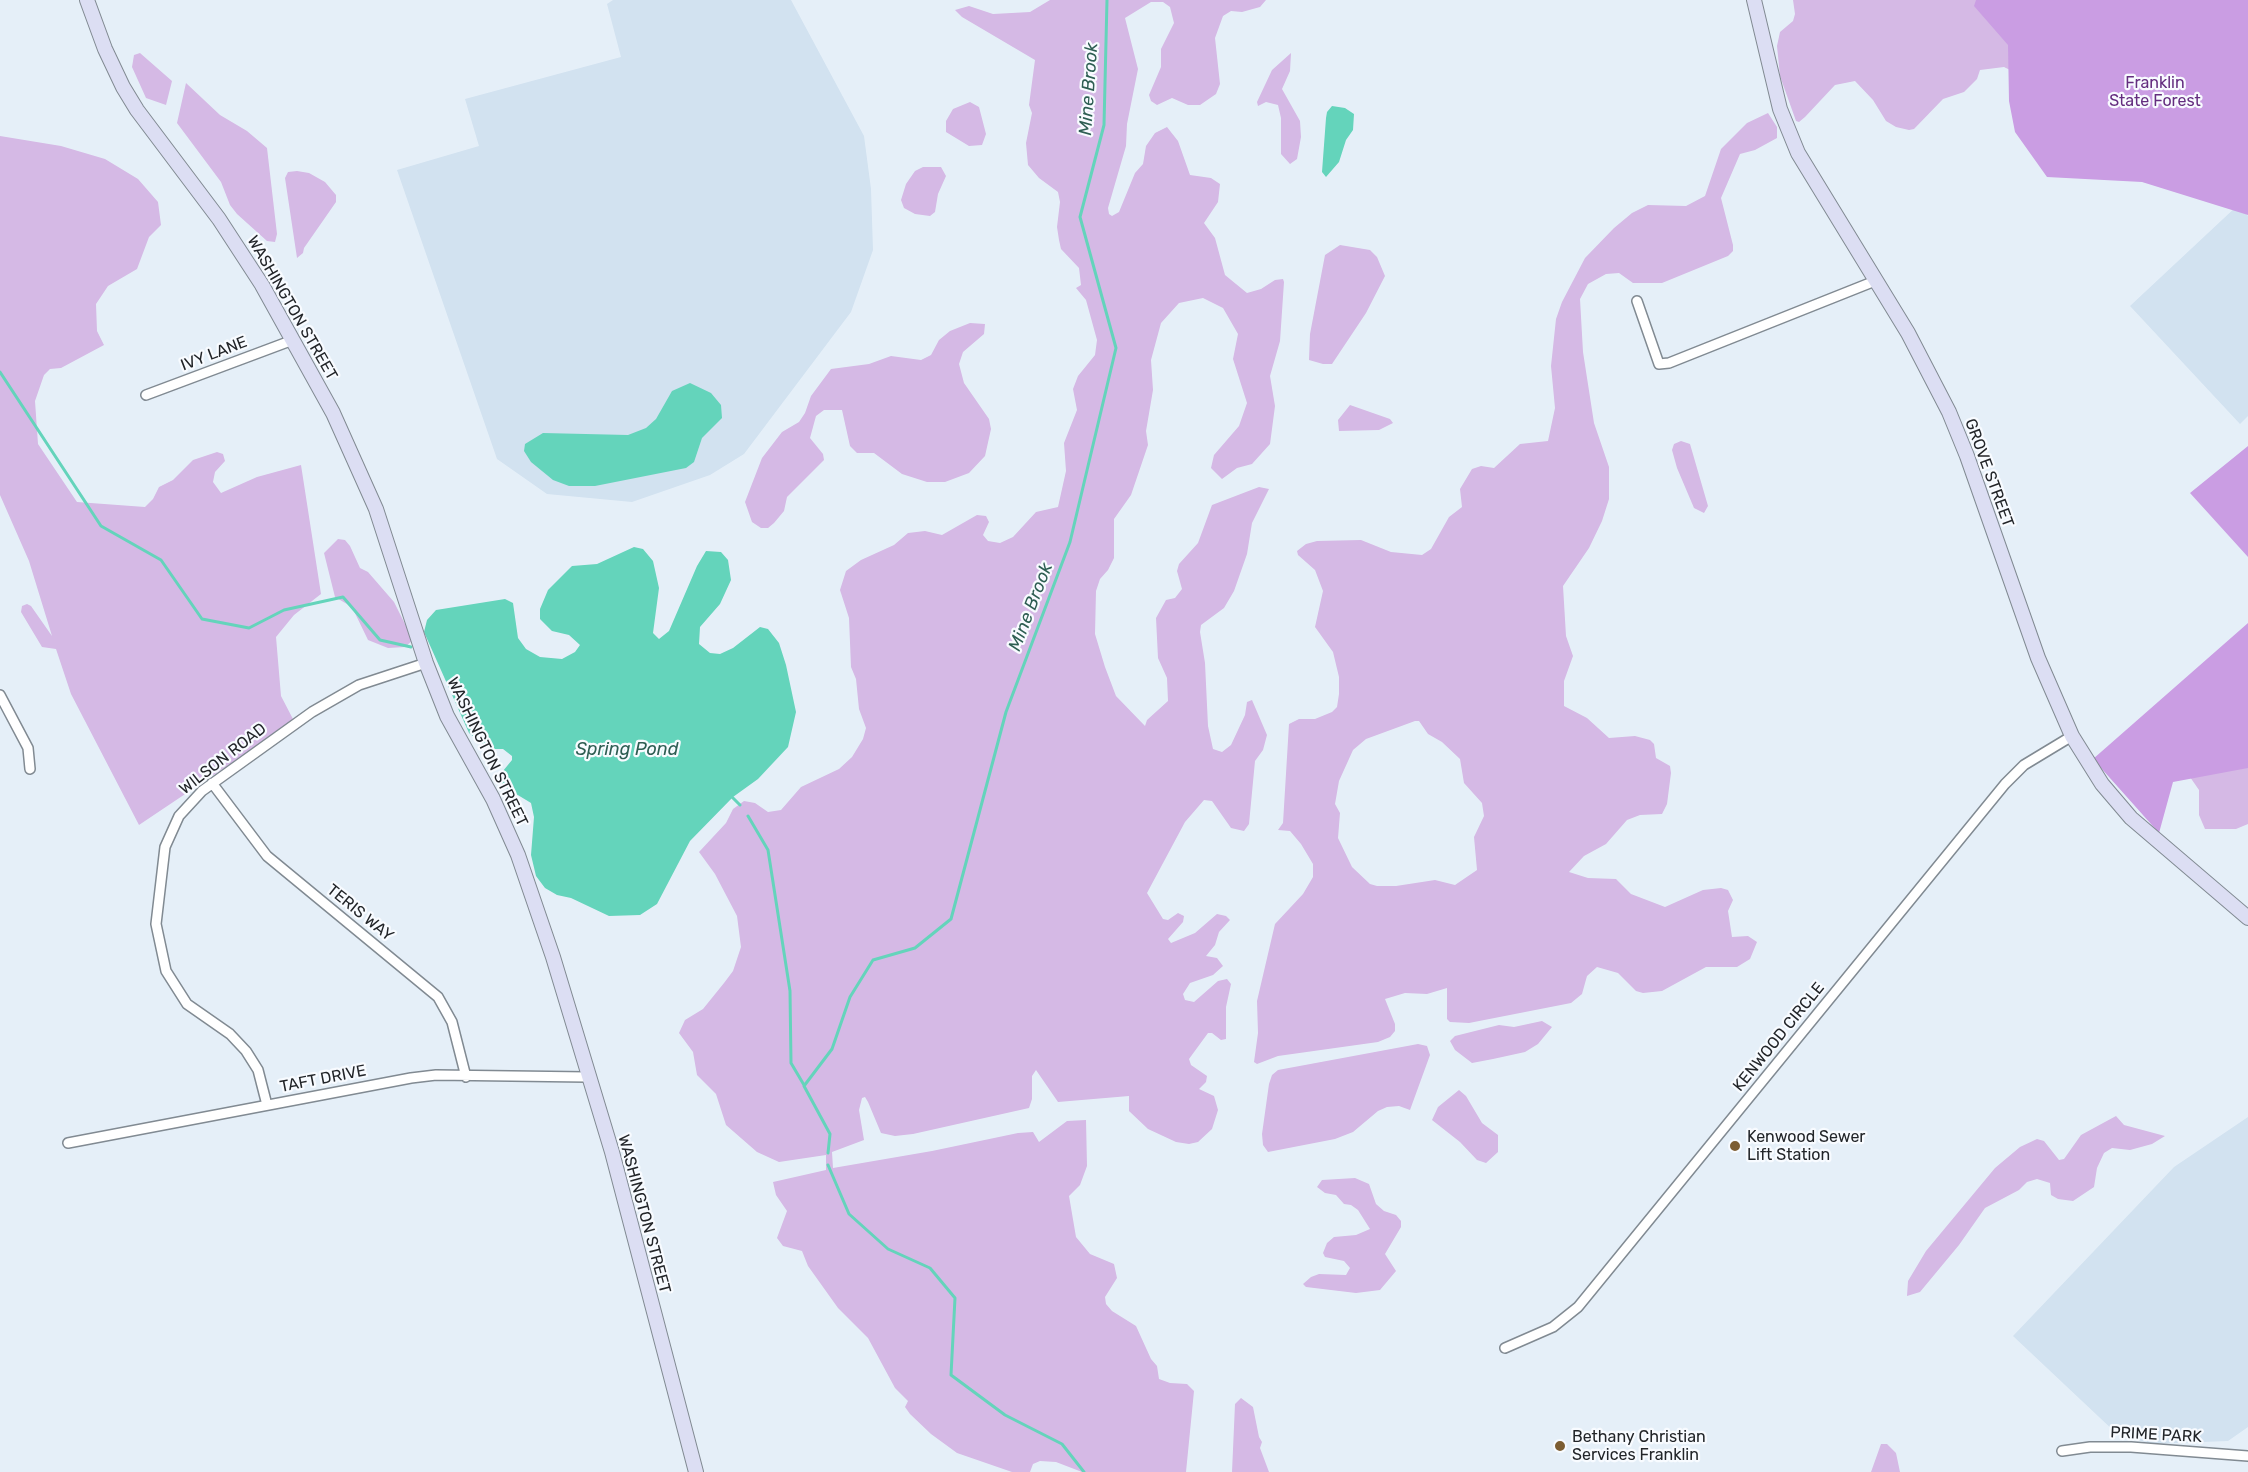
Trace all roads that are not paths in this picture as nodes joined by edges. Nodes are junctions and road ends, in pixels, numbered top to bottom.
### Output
1 (87, 0) edge
2 (1754, 0) edge
3 (1875, 280) junction
4 (1636, 301) dead end
5 (293, 340) junction
6 (146, 395) dead end
7 (426, 663) junction
8 (0, 695) edge
9 (2072, 736) junction
10 (30, 769) dead end
11 (212, 783) junction
12 (2248, 918) edge
13 (466, 1077) junction
14 (587, 1077) junction
15 (267, 1105) junction
16 (68, 1143) dead end
17 (1505, 1348) dead end
18 (2062, 1451) dead end
19 (2248, 1456) edge
20 (696, 1472) edge

1 - 5 main road, WASHINGTON STREET
2 - 3 main road, GROVE STREET
3 - 4 street
3 - 9 main road, GROVE STREET
5 - 6 street, IVY LANE
5 - 7 main road, WASHINGTON STREET
7 - 11 street, WILSON ROAD
7 - 14 main road, WASHINGTON STREET
8 - 10 street
9 - 12 main road, GROVE STREET
9 - 17 street, KENWOOD CIRCLE
11 - 13 street, TERIS WAY
11 - 15 street, WILSON ROAD
13 - 14 street, TAFT DRIVE
13 - 15 street, TAFT DRIVE
14 - 20 main road, WASHINGTON STREET
15 - 16 street, TAFT DRIVE
18 - 19 street, PRIME PARK

